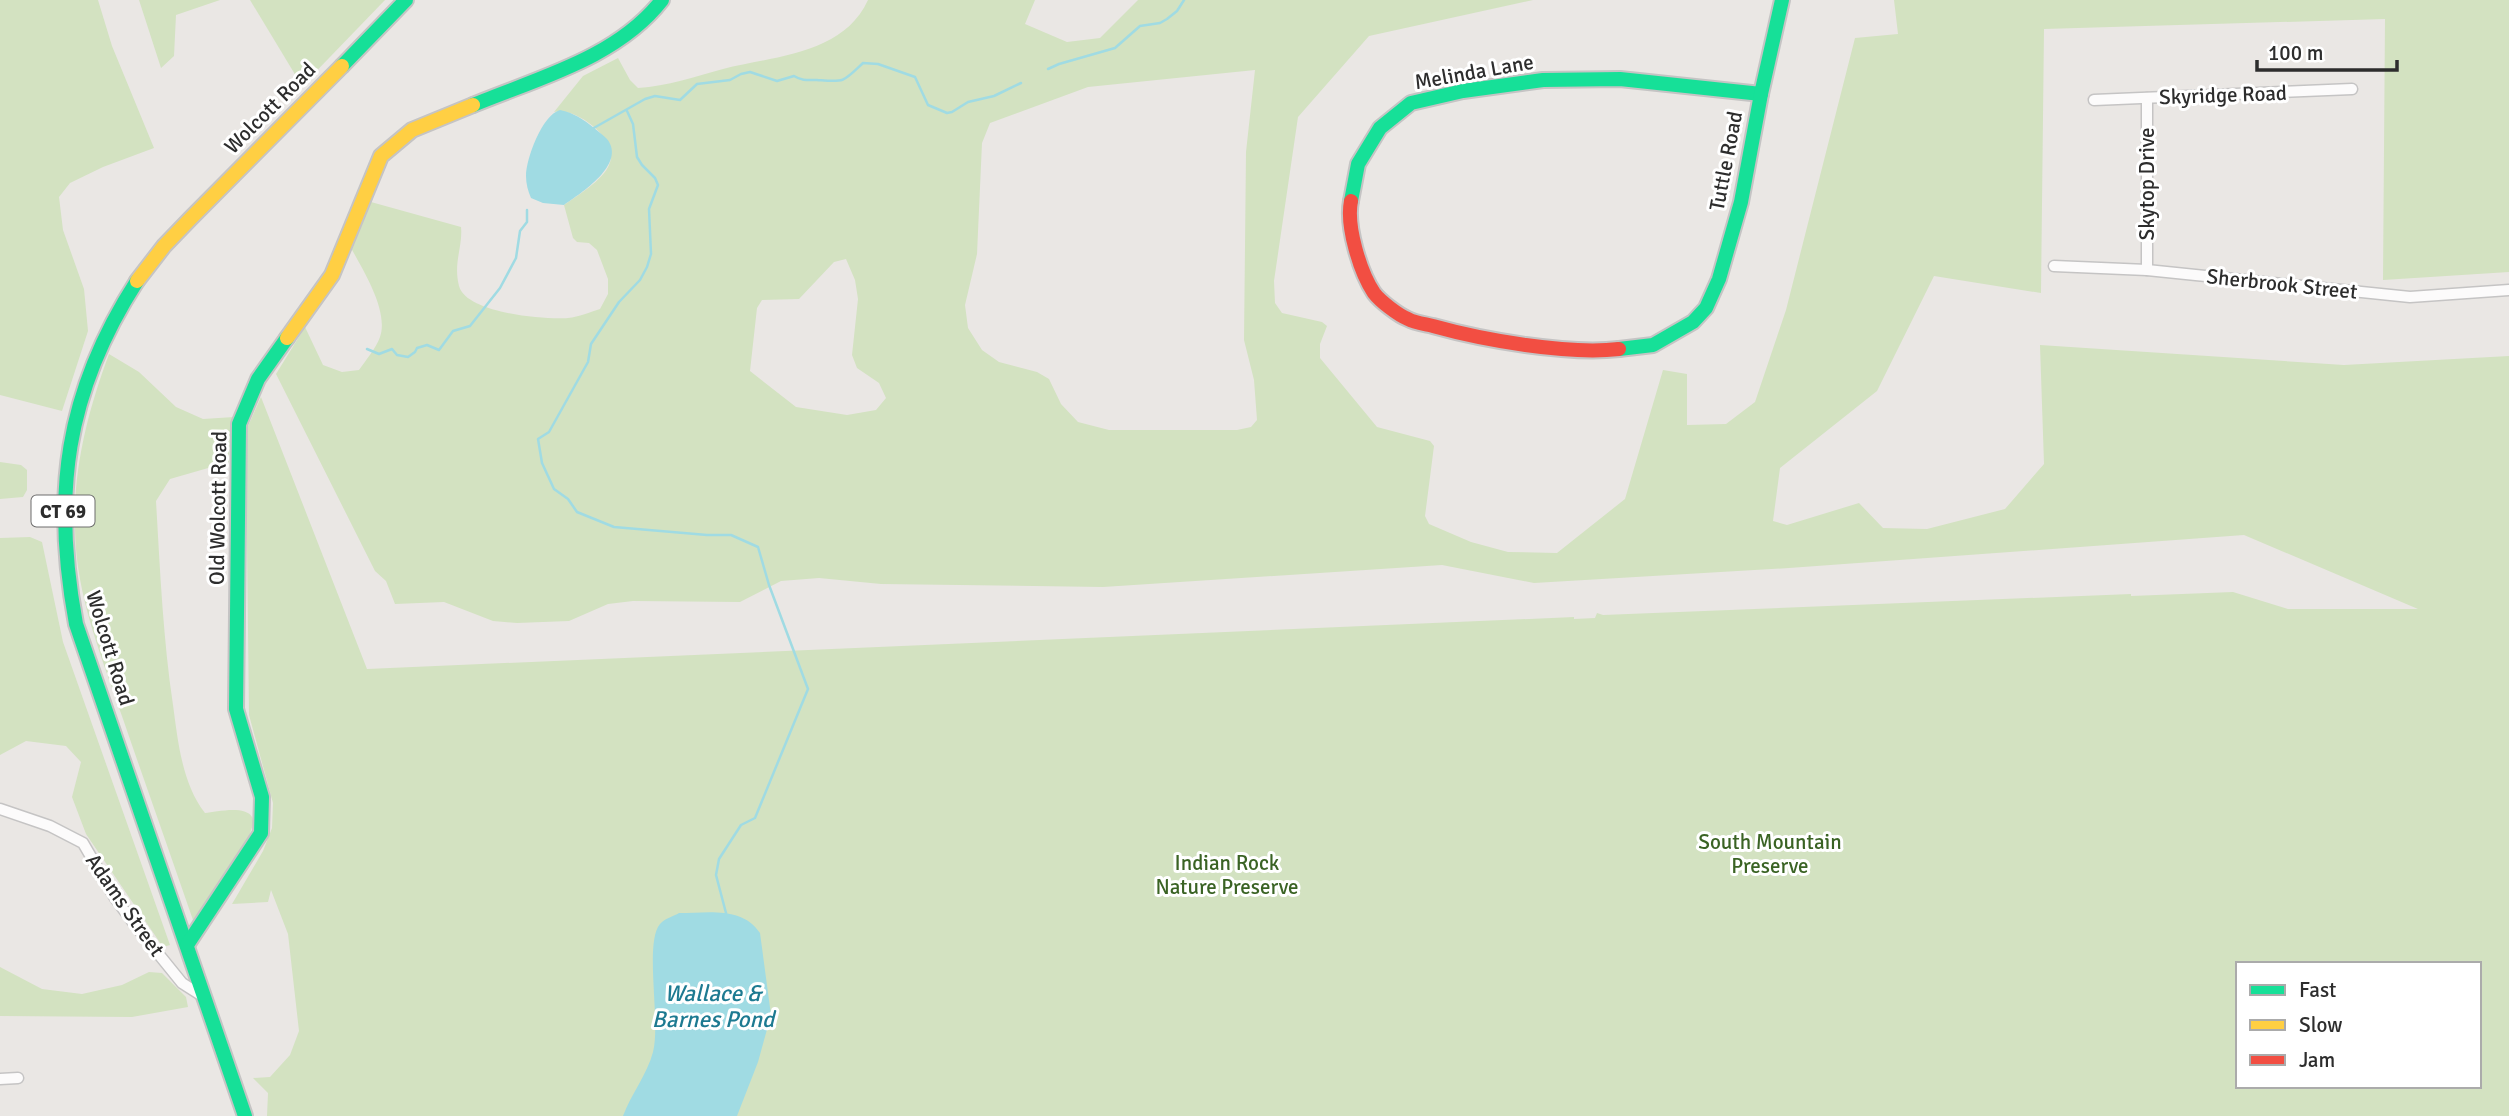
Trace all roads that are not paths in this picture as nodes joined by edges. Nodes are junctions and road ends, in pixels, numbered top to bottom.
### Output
1 (406, 0) edge
2 (662, 0) edge
3 (1782, 0) edge
4 (2352, 89) dead end
5 (1761, 94) junction
6 (2147, 98) junction
7 (2094, 100) dead end
8 (2054, 266) dead end
9 (2147, 270) junction
10 (2509, 290) edge
11 (1693, 322) joint
12 (0, 809) edge
13 (187, 945) junction
14 (204, 997) junction
15 (18, 1078) dead end
16 (0, 1079) edge
17 (245, 1116) edge

1 - 13 street, Wolcott Road / CT 69
2 - 13 street, Old Wolcott Road
3 - 5 street, Tuttle Road
4 - 6 street, Skyridge Road
5 - 11 street, Tuttle Road
5 - 11 street, Melinda Lane
6 - 7 street, Skyridge Road
6 - 9 street, Skytop Drive
8 - 9 street, Sherbrook Street
9 - 10 street, Sherbrook Street
12 - 14 street, Adams Street
13 - 14 street, Wolcott Road / CT 69
14 - 17 street, Wolcott Road / CT 69
15 - 16 street

